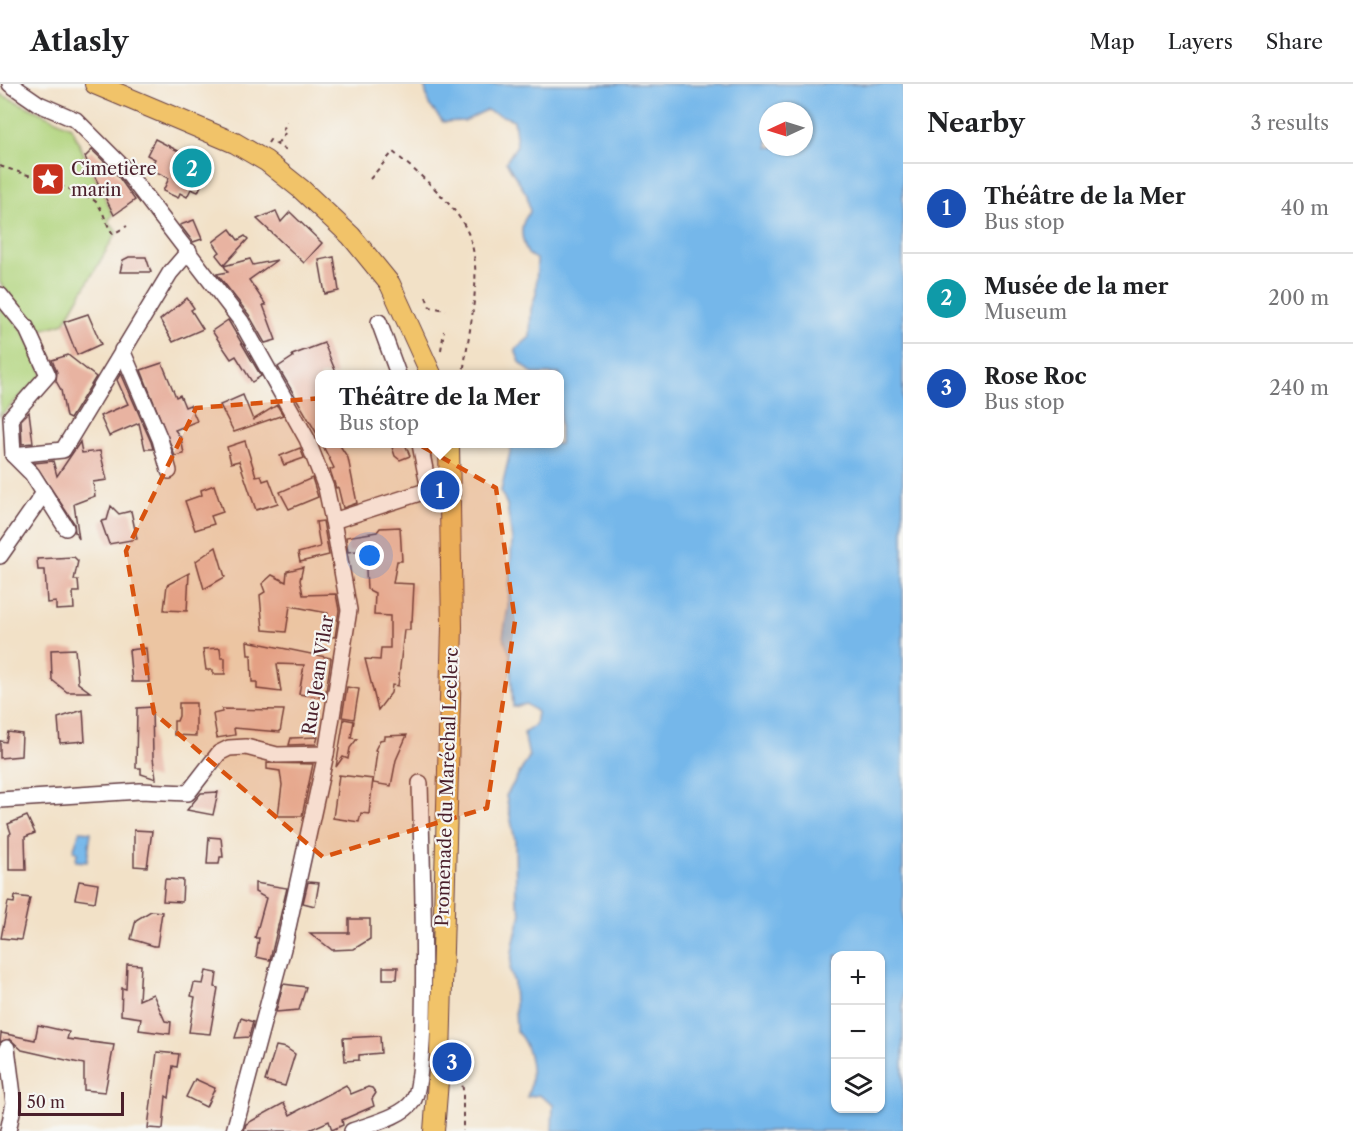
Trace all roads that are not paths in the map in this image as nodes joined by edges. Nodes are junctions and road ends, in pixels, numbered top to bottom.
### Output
1 (10, 84) edge
2 (95, 84) edge
3 (189, 251) junction
4 (0, 295) edge
5 (379, 322) dead end
6 (122, 350) junction
7 (396, 370) edge
8 (429, 370) edge
9 (421, 448) edge
10 (449, 448) edge
11 (13, 456) junction
12 (169, 471) dead end
13 (45, 493) junction
14 (333, 521) junction
15 (66, 528) dead end
16 (0, 556) edge
17 (326, 754) junction
18 (420, 783) dead end
19 (0, 800) edge
20 (432, 1021) junction
21 (7, 1048) dead end
22 (8, 1131) edge
23 (234, 1131) edge
24 (352, 1131) edge
25 (434, 1131) edge

1 - 3 street, Rue Jean Vilar
2 - 8 main road
3 - 6 street
3 - 14 street, Rue Jean Vilar
4 - 11 street
5 - 7 street
6 - 11 street
6 - 12 street
9 - 14 street
10 - 20 main road, Promenade du Maréchal Leclerc
11 - 13 street
13 - 15 street
13 - 16 street
14 - 17 street, Rue Jean Vilar
17 - 19 street
17 - 23 street, Rue Jean Vilar
18 - 20 street
20 - 24 street
20 - 25 main road, Promenade du Maréchal Leclerc
21 - 22 street

